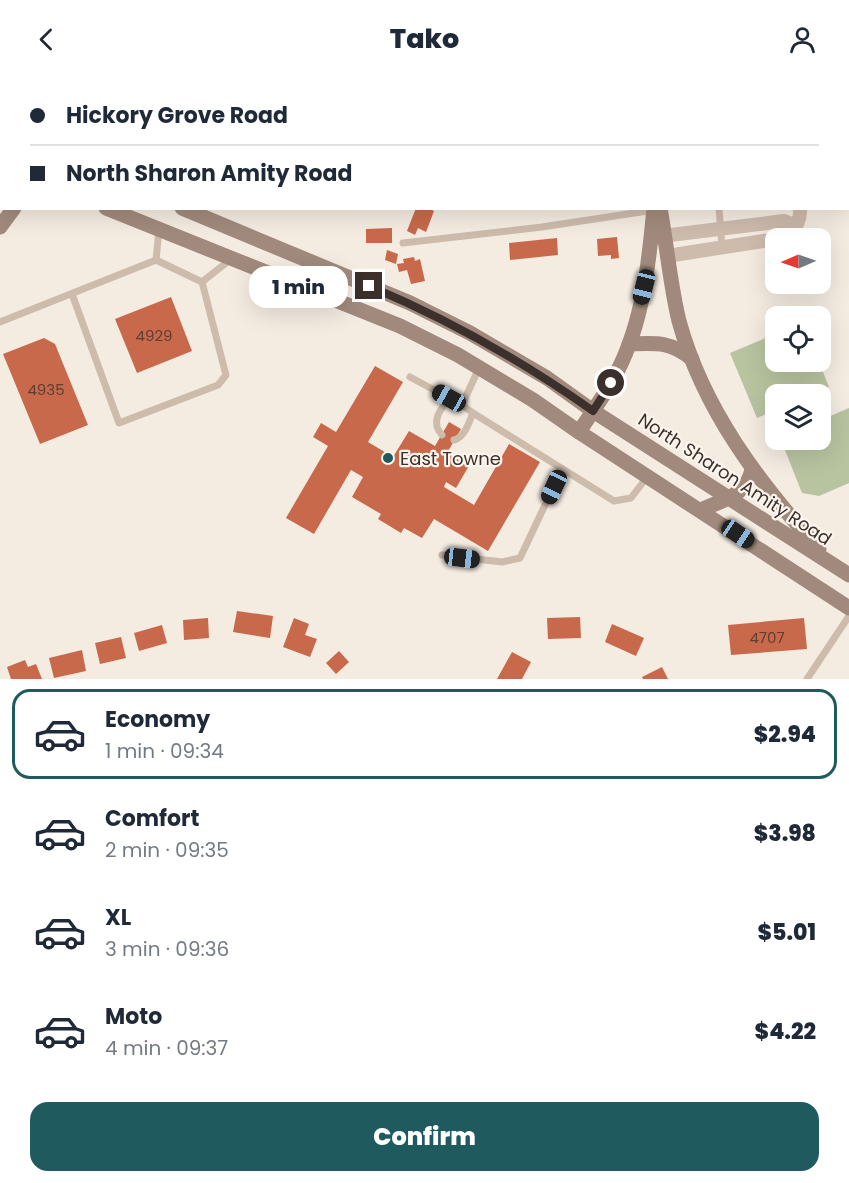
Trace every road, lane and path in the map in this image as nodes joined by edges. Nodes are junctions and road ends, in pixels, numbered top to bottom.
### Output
1 (13, 210) edge
2 (111, 210) edge
3 (187, 210) edge
4 (650, 210) edge
5 (656, 210) edge
6 (719, 210) edge
7 (800, 210) edge
8 (796, 226) joint
9 (0, 227) edge
10 (720, 228) junction
11 (159, 230) junction
12 (658, 236) junction
13 (765, 241) edge
14 (404, 243) dead end
15 (723, 247) junction
16 (667, 256) junction
17 (231, 259) junction
18 (156, 261) junction
19 (202, 282) junction
20 (72, 294) junction
21 (0, 322) edge
22 (629, 344) junction
23 (692, 359) junction
24 (478, 368) junction
25 (410, 377) dead end
26 (449, 398) junction
27 (462, 405) junction
28 (593, 411) junction
29 (473, 413) junction
30 (579, 432) junction
31 (442, 435) dead end
32 (454, 440) dead end
33 (562, 469) junction
34 (752, 469) junction
35 (648, 476) junction
36 (728, 498) junction
37 (700, 510) junction
38 (442, 555) dead end
39 (834, 564) junction
40 (849, 575) edge
41 (849, 608) edge
42 (849, 616) edge
43 (807, 679) edge

1 - 9 main road
2 - 11 main road
3 - 28 main road, North Sharon Amity Road
4 - 14 lane
5 - 12 main road
6 - 10 lane
7 - 8 street
8 - 10 street
10 - 12 street
10 - 15 lane
11 - 17 main road
11 - 18 lane
12 - 16 main road
12 - 22 main road
13 - 15 street
15 - 16 street
16 - 23 main road
17 - 19 lane
17 - 24 main road
18 - 19 lane
18 - 20 lane
19 - 20 lane
20 - 21 lane
22 - 23 main road
22 - 28 main road
23 - 34 main road
24 - 27 lane
24 - 30 main road
25 - 26 lane
26 - 27 lane
26 - 31 lane
27 - 29 lane
28 - 30 main road
28 - 36 main road, North Sharon Amity Road
29 - 32 lane
29 - 33 lane
30 - 35 main road
33 - 35 lane
33 - 38 lane
34 - 36 main road
34 - 39 main road
35 - 37 main road
36 - 37 main road
36 - 39 main road, North Sharon Amity Road
37 - 41 main road
39 - 40 main road, North Sharon Amity Road
42 - 43 lane

